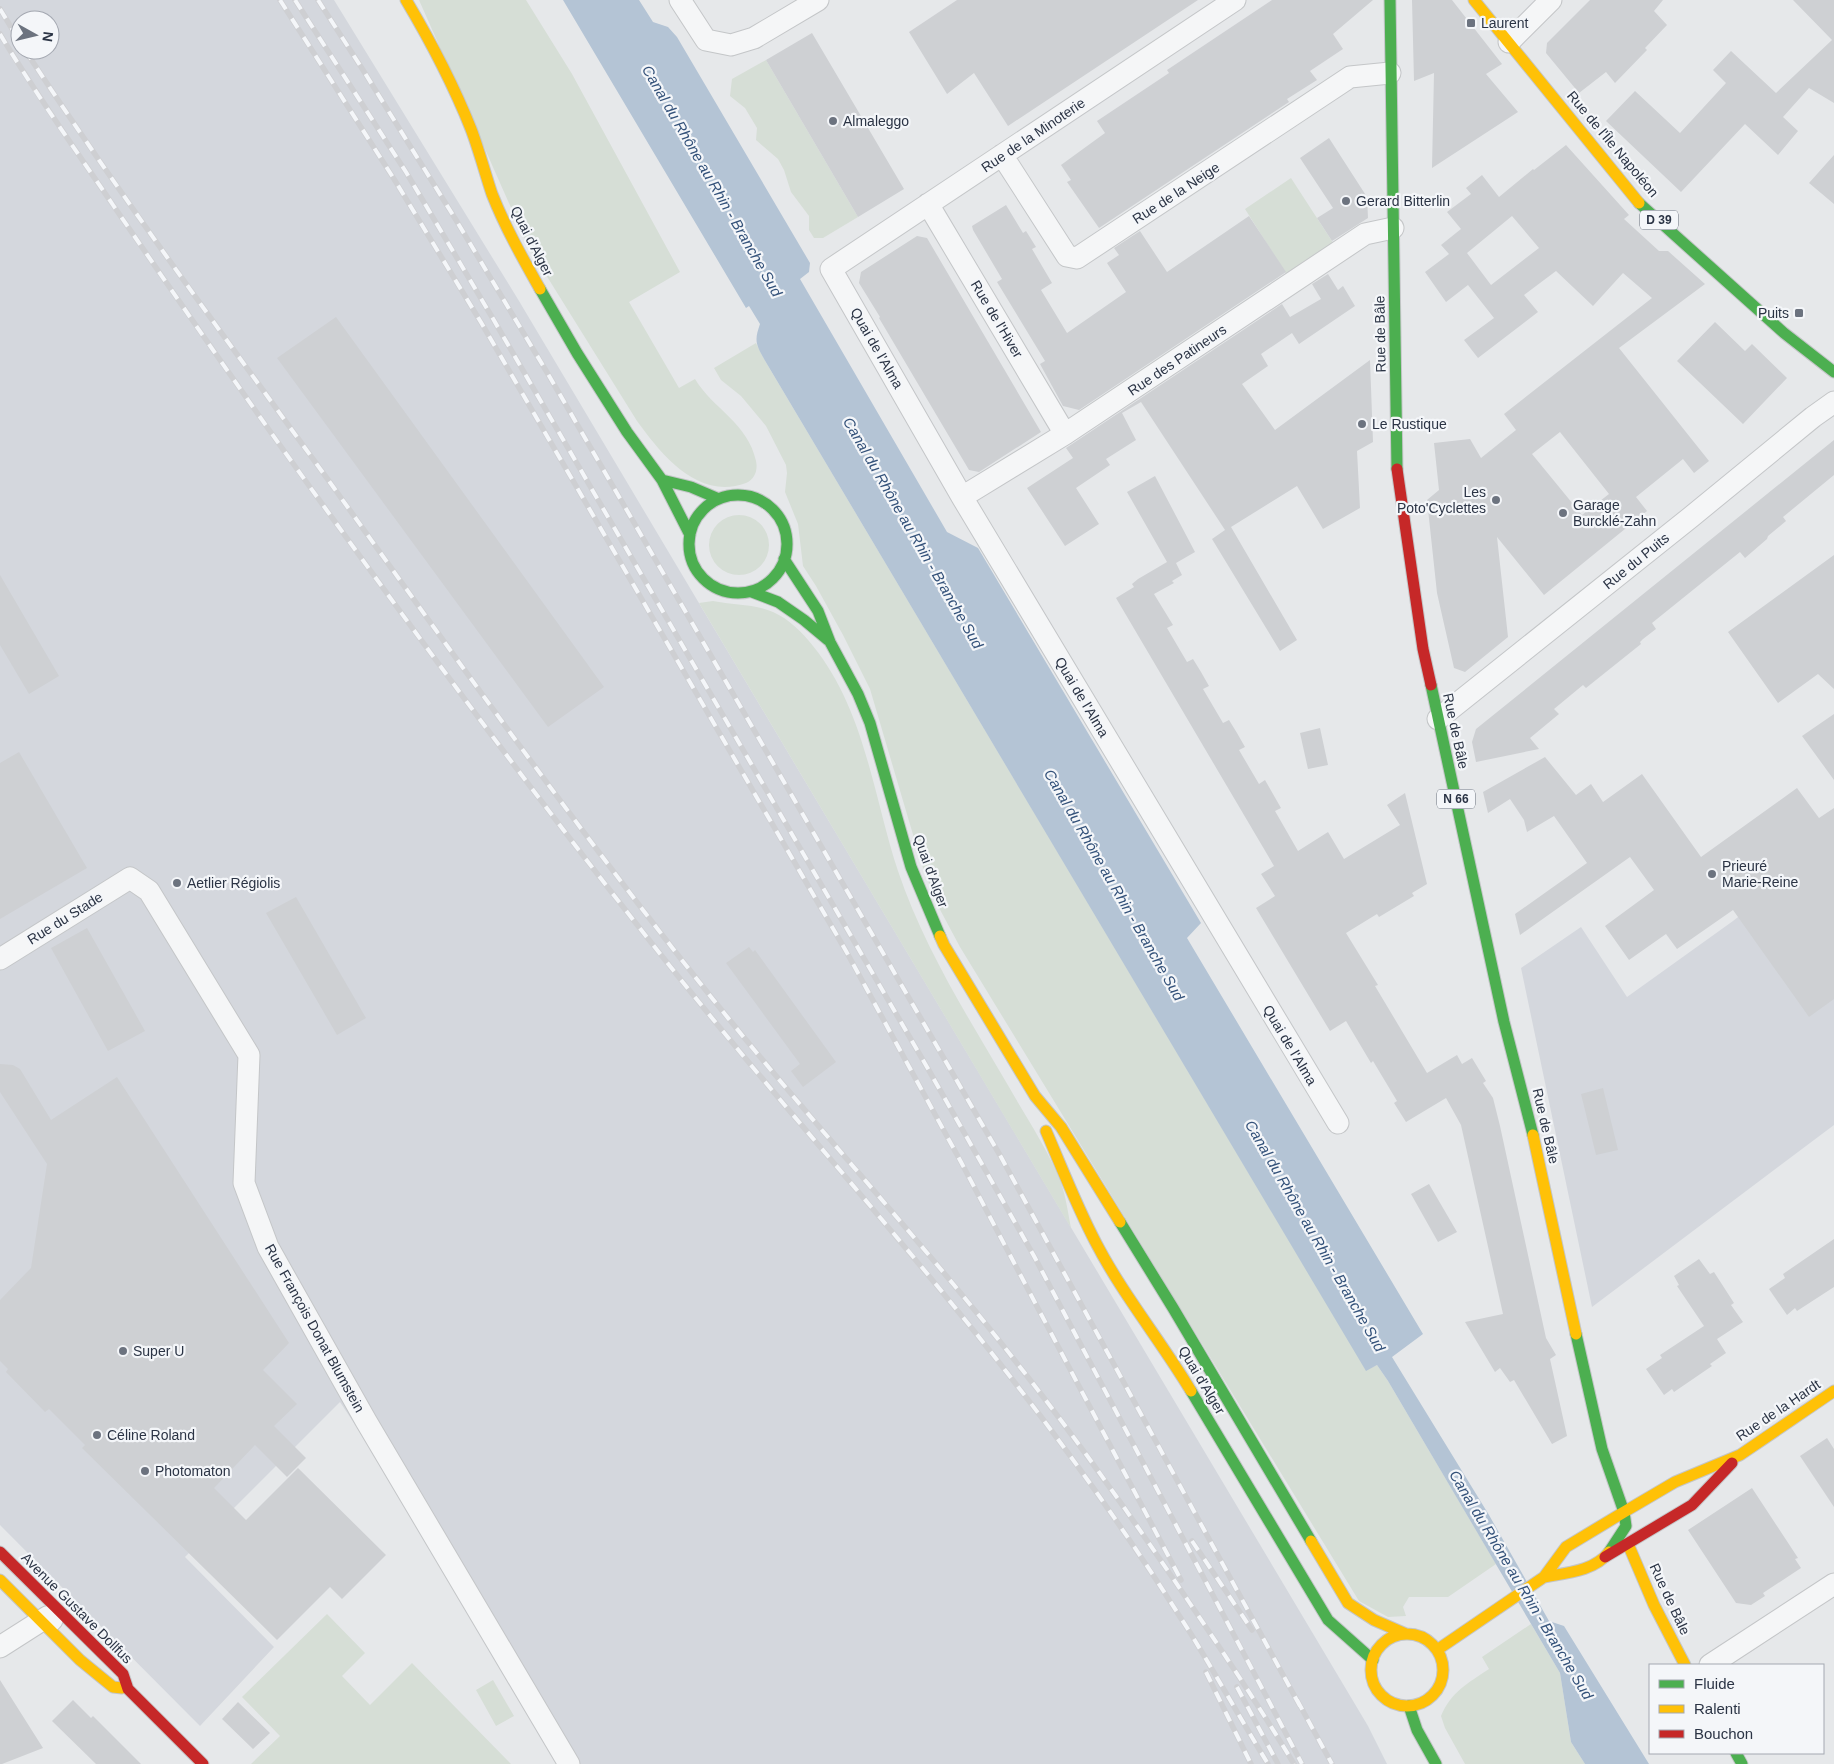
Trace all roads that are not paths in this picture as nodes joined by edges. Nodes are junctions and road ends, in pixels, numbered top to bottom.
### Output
1 (406, 0) edge
2 (680, 0) edge
3 (818, 0) edge
4 (1235, 0) edge
5 (1390, 0) edge
6 (1474, 0) edge
7 (1551, 0) edge
8 (1509, 42) junction
9 (1390, 73) junction
10 (1002, 156) junction
11 (928, 204) junction
12 (1393, 228) junction
13 (832, 269) joint
14 (1834, 372) edge
15 (1834, 402) edge
16 (1065, 434) junction
17 (662, 480) junction
18 (962, 497) junction
19 (719, 499) junction
20 (690, 535) junction
21 (784, 559) junction
22 (752, 592) junction
23 (830, 642) junction
24 (1438, 719) junction
25 (130, 878) joint
26 (0, 958) edge
27 (1036, 1096) junction
28 (1338, 1123) dead end
29 (1834, 1390) edge
30 (1740, 1455) junction
31 (1624, 1512) junction
32 (1628, 1544) junction
33 (0, 1552) edge
34 (1605, 1557) junction
35 (1544, 1578) junction
36 (0, 1580) edge
37 (1834, 1584) edge
38 (40, 1622) junction
39 (81, 1633) junction
40 (1406, 1634) junction
41 (0, 1647) edge
42 (1437, 1650) junction
43 (1373, 1660) junction
44 (1684, 1664) edge
45 (1712, 1664) edge
46 (128, 1689) junction
47 (1409, 1706) junction
48 (203, 1764) edge
49 (569, 1764) edge
50 (1436, 1764) edge

1 - 17 main road, Quai d'Alger
2 - 3 street
4 - 10 street, Rue de la Minoterie
5 - 9 main road, Rue de Bâle / N 66
6 - 8 main road, Rue de l'Île Napoléon / D 39
7 - 8 street
8 - 14 main road, Rue de l'Île Napoléon / D 39
9 - 10 street, Rue de la Neige
9 - 12 main road, Rue de Bâle / N 66
10 - 11 street, Rue de la Minoterie
11 - 13 street, Rue de la Minoterie
11 - 16 street, Rue de l'Hiver
12 - 16 street, Rue des Patineurs
12 - 24 main road, Rue de Bâle / N 66
13 - 18 street, Quai de l'Alma
15 - 24 street, Rue du Puits
16 - 18 street, Rue des Patineurs
17 - 19 main road
17 - 20 main road, Quai d'Alger
18 - 28 street, Quai de l'Alma
19 - 20 main road, Quai d'Alger
19 - 21 main road
20 - 22 main road, Quai d'Alger
21 - 22 main road
21 - 23 main road, Quai d'Alger
22 - 23 main road, Quai d'Alger
23 - 27 main road, Quai d'Alger
24 - 31 main road, Rue de Bâle / N 66
25 - 26 street, Rue du Stade
25 - 49 street, Rue François Donat Blumstein
27 - 40 main road, Quai d'Alger
27 - 43 main road, Quai d'Alger
29 - 30 main road, Rue de la Hardt
30 - 31 main road, Rue de la Hardt
30 - 32 main road, Rue de la Hardt
31 - 34 main road, Rue de la Hardt
31 - 35 main road, Rue de la Hardt
32 - 34 main road, Rue de la Hardt
32 - 44 main road, Rue de Bâle
33 - 39 main road, Avenue Gustave Dollfus
34 - 35 main road, Rue de la Hardt
35 - 42 main road
36 - 38 main road, Avenue Gustave Dollfus
37 - 45 street
38 - 39 street
38 - 41 street
38 - 46 main road, Avenue Gustave Dollfus
39 - 46 main road, Avenue Gustave Dollfus
40 - 42 main road
40 - 43 main road
42 - 47 main road
43 - 47 main road
46 - 48 main road, Avenue Gustave Dollfus
47 - 50 main road

